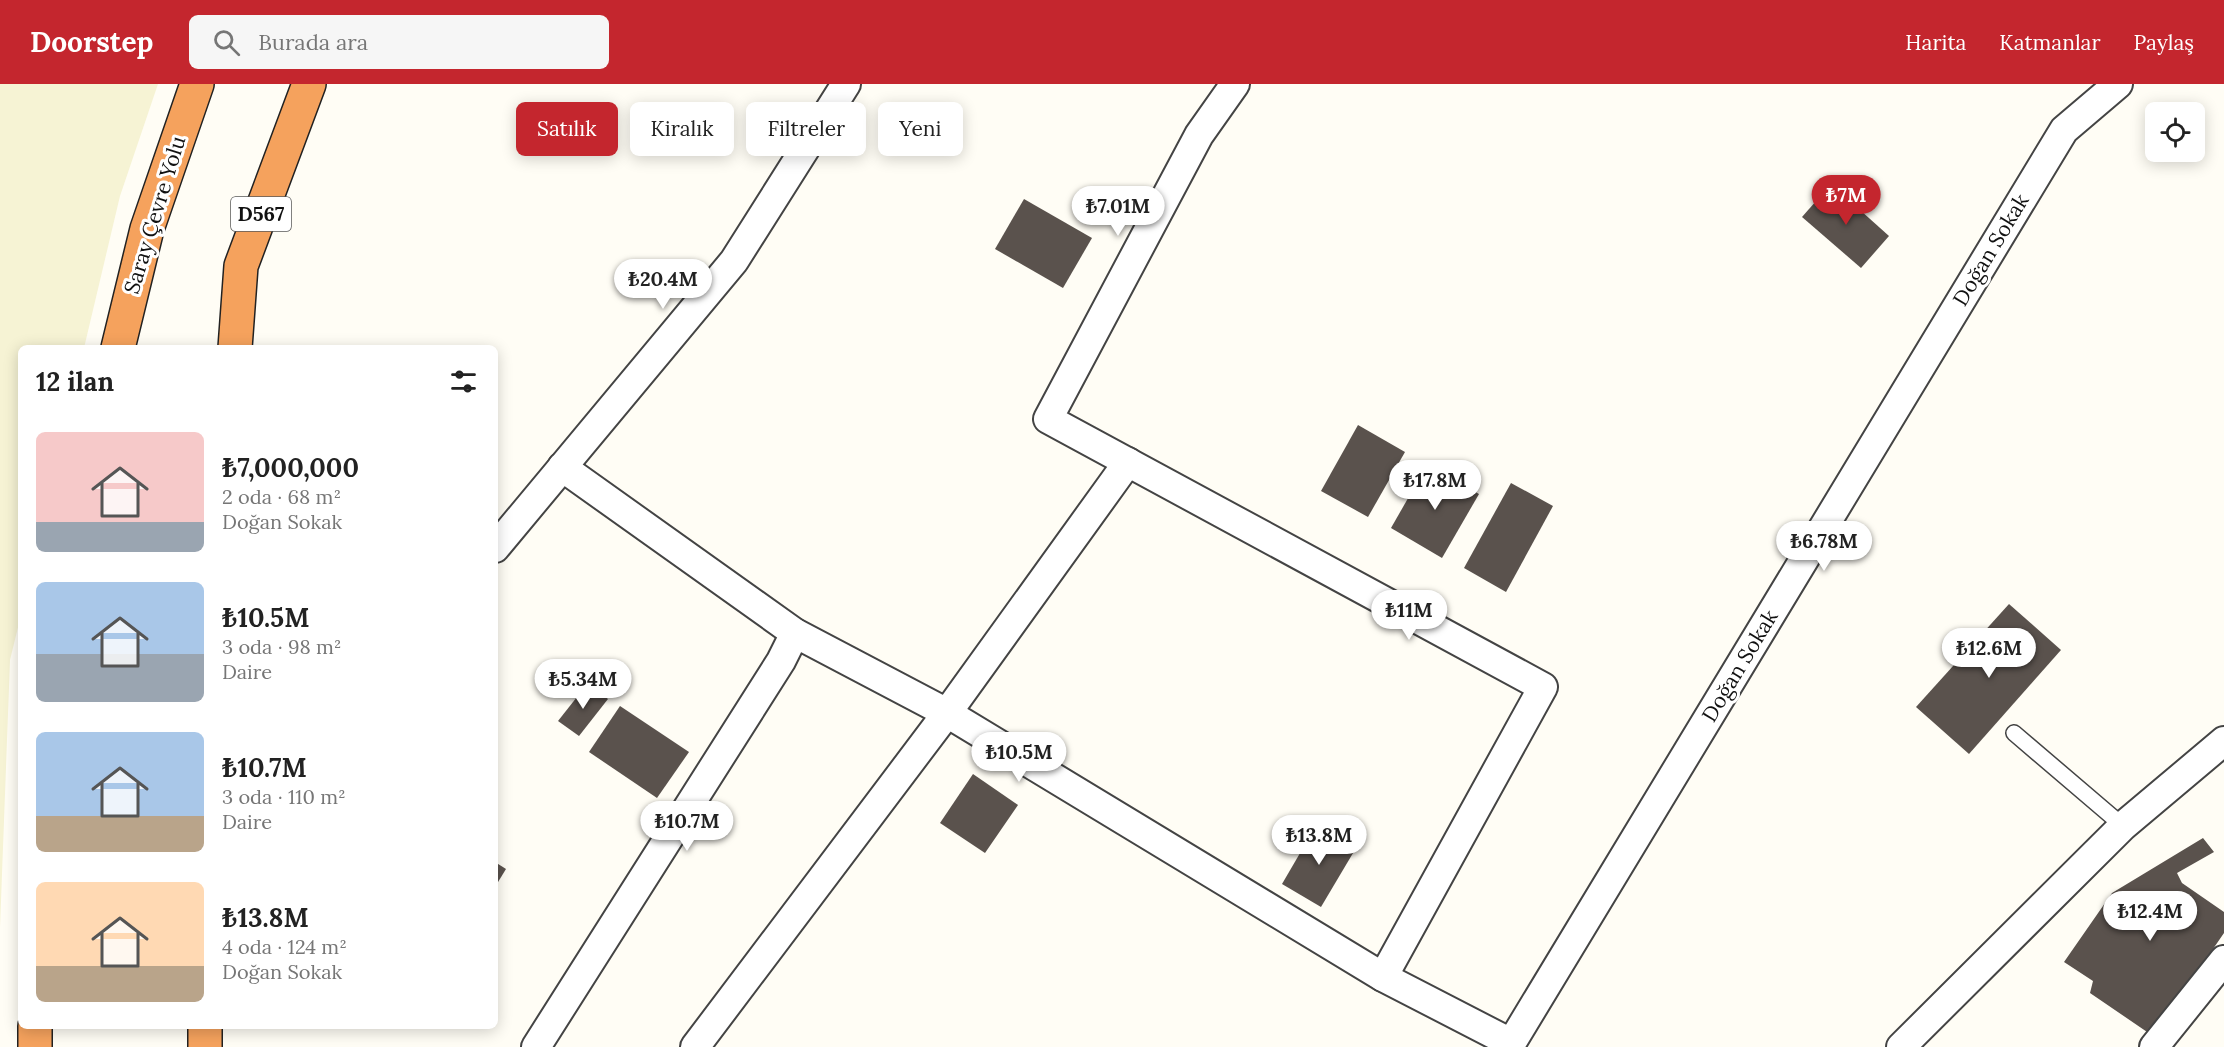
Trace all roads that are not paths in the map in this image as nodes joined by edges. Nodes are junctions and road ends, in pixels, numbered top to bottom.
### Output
1 (197, 84) edge
2 (309, 84) edge
3 (846, 84) edge
4 (1235, 84) edge
5 (2118, 84) edge
6 (119, 345) edge
7 (235, 345) edge
8 (1128, 462) junction
9 (562, 467) junction
10 (498, 544) edge
11 (795, 633) junction
12 (948, 713) junction
13 (2014, 733) dead end
14 (2224, 741) edge
15 (2122, 826) junction
16 (2224, 960) edge
17 (1383, 977) junction
18 (35, 1029) edge
19 (205, 1029) edge
20 (1510, 1045) edge
21 (35, 1047) edge
22 (205, 1047) edge
23 (536, 1047) edge
24 (695, 1047) edge
25 (1901, 1047) edge
26 (2154, 1047) edge

1 - 6 highway, Saray Çevre Yolu
2 - 7 highway, D567
3 - 9 street
4 - 8 street
5 - 20 street, Doğan Sokak
8 - 12 street
8 - 17 street
9 - 10 street
9 - 11 street
11 - 12 street
11 - 23 street
12 - 17 street
12 - 24 street
13 - 15 lane
14 - 15 street
15 - 25 street
16 - 26 street
17 - 20 street
18 - 21 highway
19 - 22 highway

